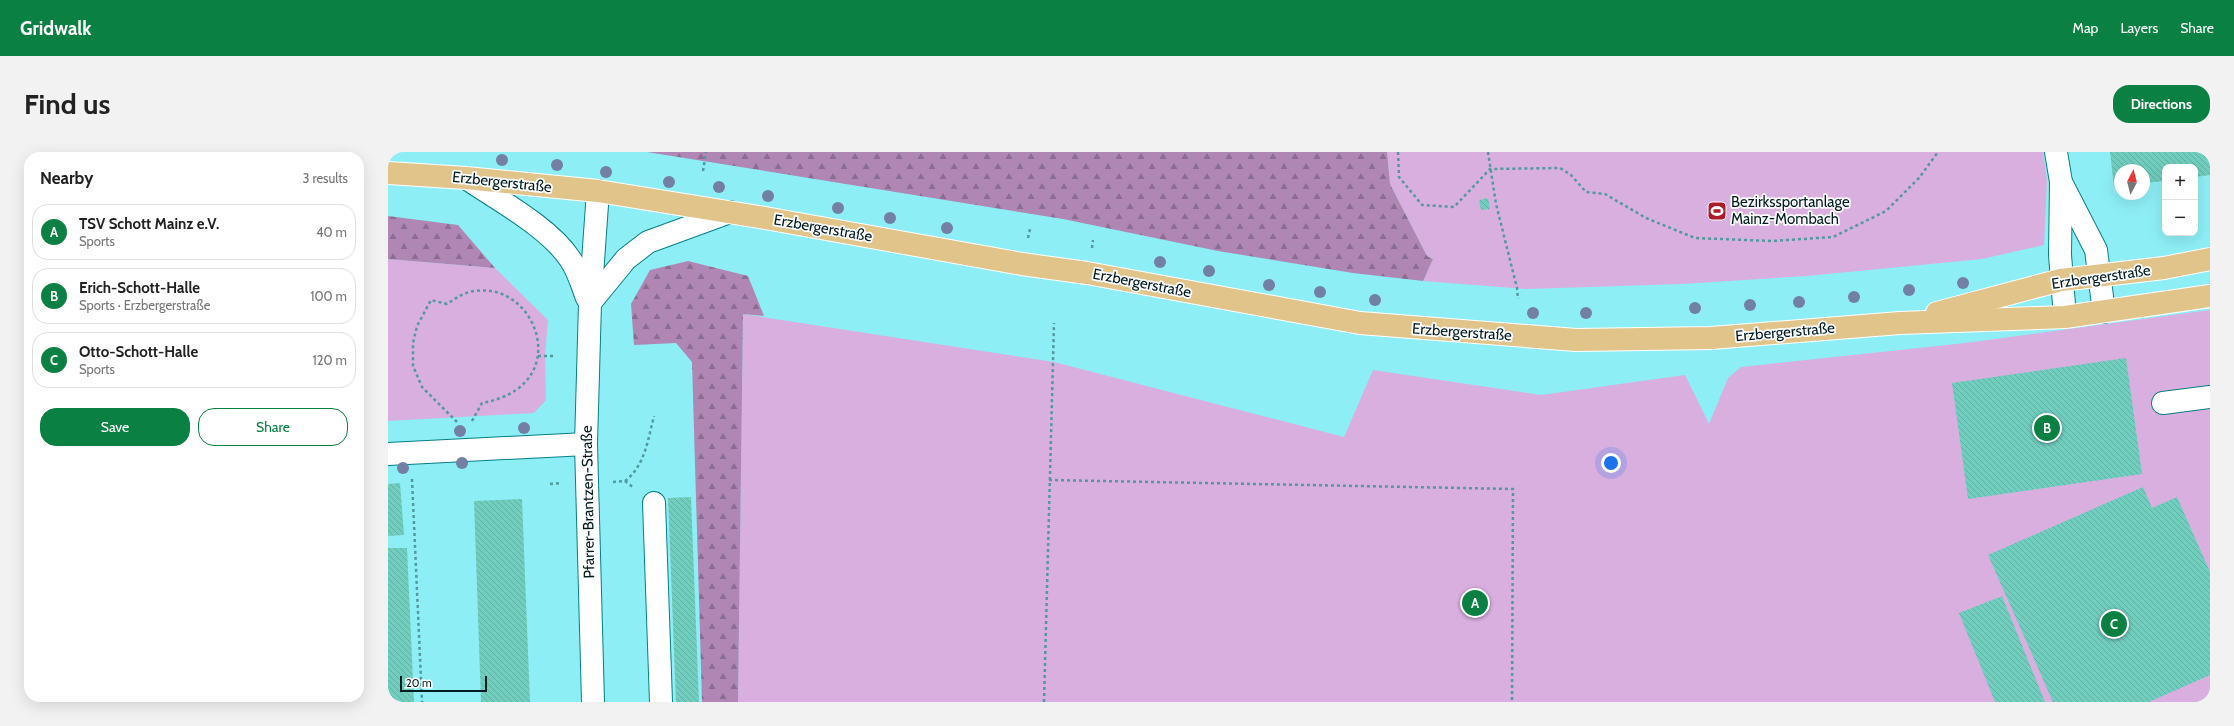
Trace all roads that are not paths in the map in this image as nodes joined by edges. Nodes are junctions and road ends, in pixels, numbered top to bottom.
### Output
1 (2056, 152) edge
2 (388, 173) edge
3 (466, 178) junction
4 (2061, 182) junction
5 (598, 191) junction
6 (730, 212) junction
7 (2210, 259) edge
8 (2099, 276) junction
9 (2061, 280) junction
10 (2210, 296) edge
11 (590, 302) junction
12 (2104, 312) junction
13 (2065, 317) junction
14 (1900, 323) junction
15 (2210, 397) edge
16 (2163, 403) dead end
17 (586, 444) junction
18 (388, 454) edge
19 (654, 503) road end
20 (593, 702) edge
21 (661, 702) edge

1 - 4 street
2 - 3 main road, Erzbergerstraße
3 - 5 main road, Erzbergerstraße
3 - 11 street, Pfarrer-Brantzen-Straße
4 - 8 street
4 - 9 street
5 - 6 main road, Erzbergerstraße
5 - 11 street, Pfarrer-Brantzen-Straße
6 - 11 street
6 - 14 main road, Erzbergerstraße
7 - 8 main road, Erzbergerstraße
8 - 9 main road, Erzbergerstraße
8 - 12 street
9 - 13 street
9 - 14 main road, Erzbergerstraße
10 - 12 main road, Erzbergerstraße
11 - 17 street, Pfarrer-Brantzen-Straße
12 - 13 main road, Erzbergerstraße
13 - 14 main road, Erzbergerstraße
15 - 16 street
17 - 18 street
17 - 20 street, Pfarrer-Brantzen-Straße
19 - 21 street

